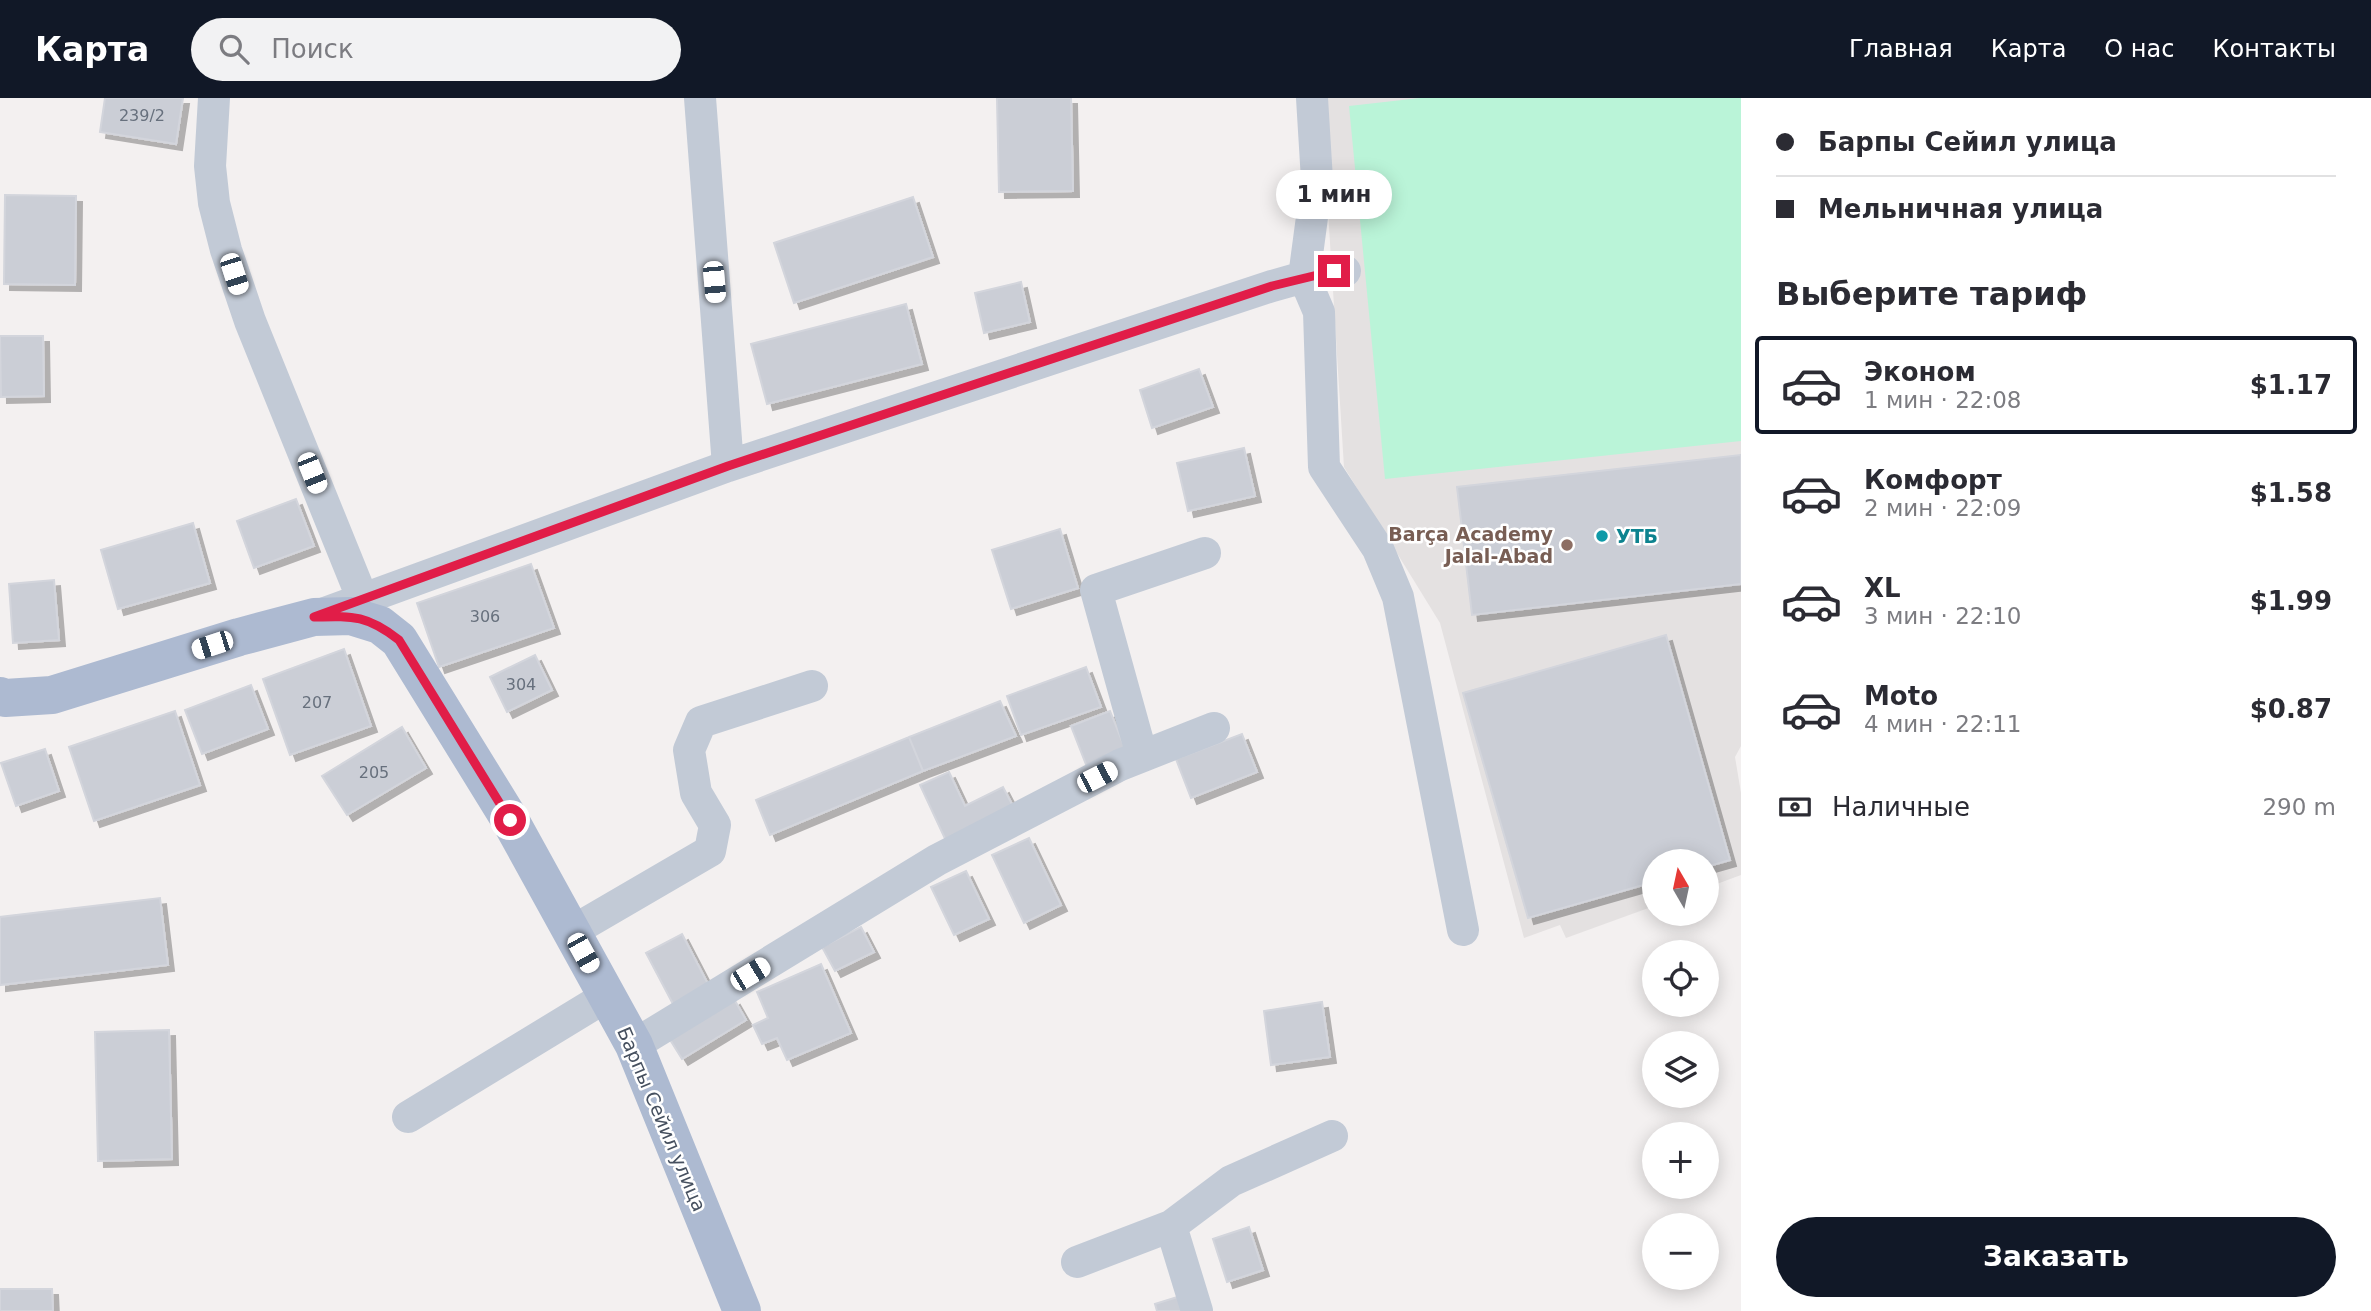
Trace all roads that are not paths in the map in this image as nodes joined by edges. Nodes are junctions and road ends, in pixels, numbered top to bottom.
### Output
1 (214, 98) edge
2 (700, 98) edge
3 (1312, 98) edge
4 (1328, 273) junction
5 (728, 466) junction
6 (1205, 553) dead end
7 (363, 600) junction
8 (314, 617) junction
9 (812, 687) dead end
10 (0, 696) edge
11 (1214, 728) dead end
12 (1142, 756) junction
13 (1463, 930) dead end
14 (571, 932) junction
15 (607, 996) junction
16 (634, 1045) junction
17 (408, 1117) dead end
18 (1332, 1136) dead end
19 (1171, 1226) junction
20 (1077, 1262) dead end
21 (742, 1311) edge
22 (1197, 1311) edge

1 - 7 street
2 - 5 street
3 - 4 street
4 - 5 street
4 - 13 street
5 - 7 street
6 - 12 street
7 - 8 street
8 - 10 main road, Барпы Сейил улица
8 - 14 main road, Барпы Сейил улица
9 - 14 street
11 - 12 street
12 - 16 street
14 - 15 main road, Барпы Сейил улица
15 - 16 main road, Барпы Сейил улица
15 - 17 street
16 - 21 main road, Барпы Сейил улица
18 - 19 street
19 - 20 street
19 - 22 street

